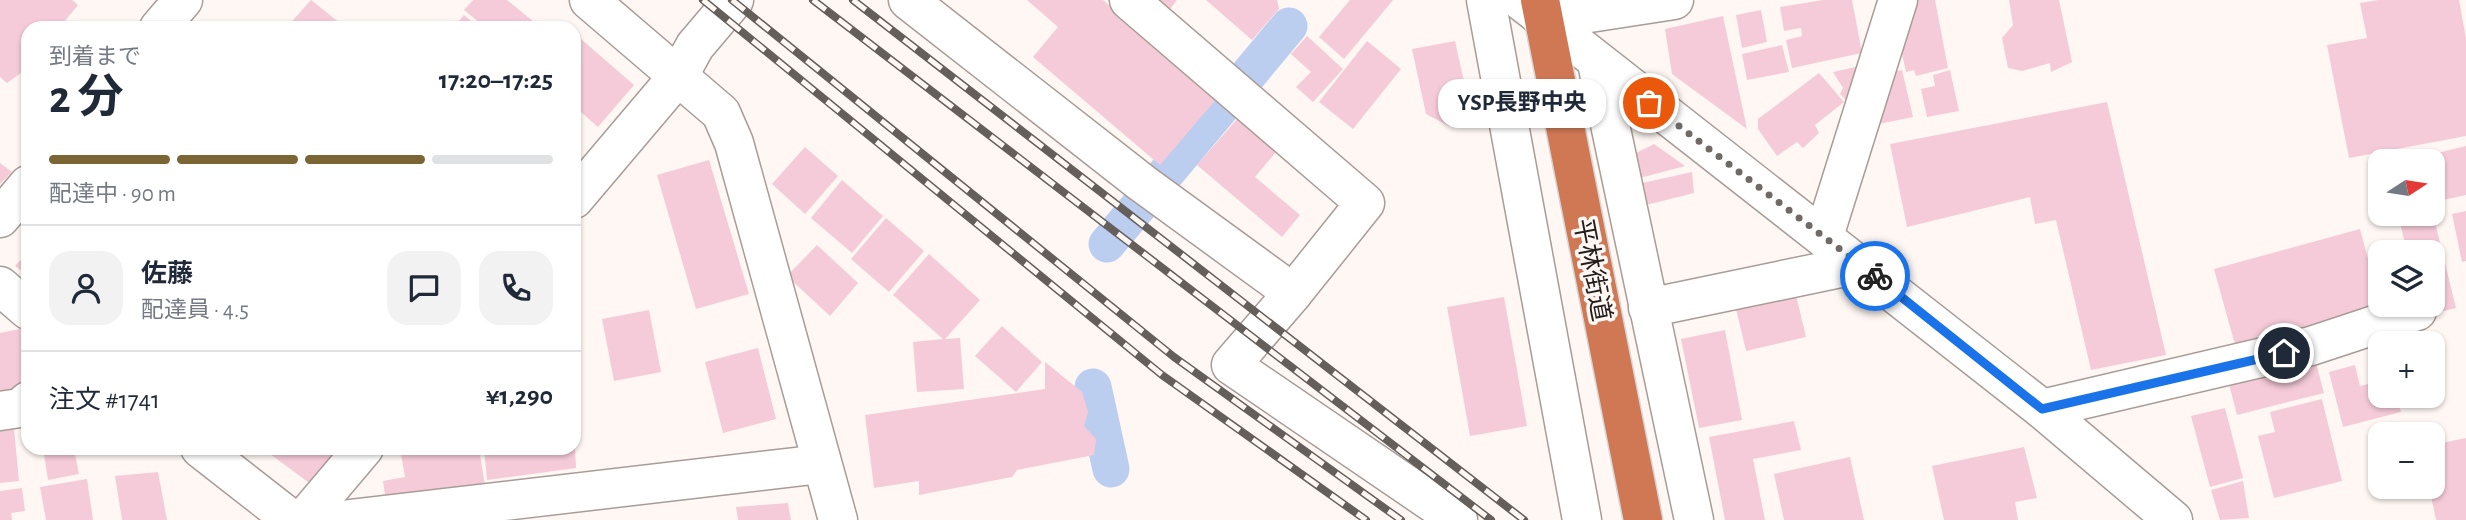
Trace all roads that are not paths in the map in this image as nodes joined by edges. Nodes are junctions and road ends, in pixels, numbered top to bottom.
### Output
1 (183, 0) edge
2 (589, 0) edge
3 (734, 0) edge
4 (908, 0) edge
5 (1129, 0) edge
6 (1486, 0) edge
7 (1674, 0) edge
8 (1898, 0) edge
9 (1535, 7) edge
10 (165, 21) edge
11 (1597, 63) junction
12 (679, 75) junction
13 (581, 191) edge
14 (21, 193) edge
15 (0, 218) edge
16 (1824, 236) junction
17 (1860, 264) junction
18 (0, 286) edge
19 (1293, 293) junction
20 (21, 304) edge
21 (1648, 308) junction
22 (2399, 317) edge
23 (21, 407) edge
24 (2042, 409) junction
25 (0, 411) edge
26 (209, 455) edge
27 (358, 455) edge
28 (821, 464) junction
29 (292, 520) edge
30 (303, 520) edge
31 (341, 520) edge
32 (838, 520) edge
33 (1458, 520) edge
34 (1582, 520) edge
35 (1643, 520) edge
36 (1694, 520) edge
37 (2173, 520) edge

1 - 10 street
2 - 12 street
3 - 12 street
4 - 19 street
5 - 19 street
6 - 34 street
7 - 9 street
8 - 16 street
9 - 11 street
9 - 35 highway, 平林街道
11 - 16 street
11 - 21 street
12 - 13 street
12 - 28 street
14 - 15 street
16 - 17 street
17 - 21 street
17 - 24 street
18 - 20 street
19 - 33 street
21 - 36 street
22 - 24 street
23 - 25 street
24 - 37 street
26 - 29 street
27 - 30 street
28 - 31 street
28 - 32 street

